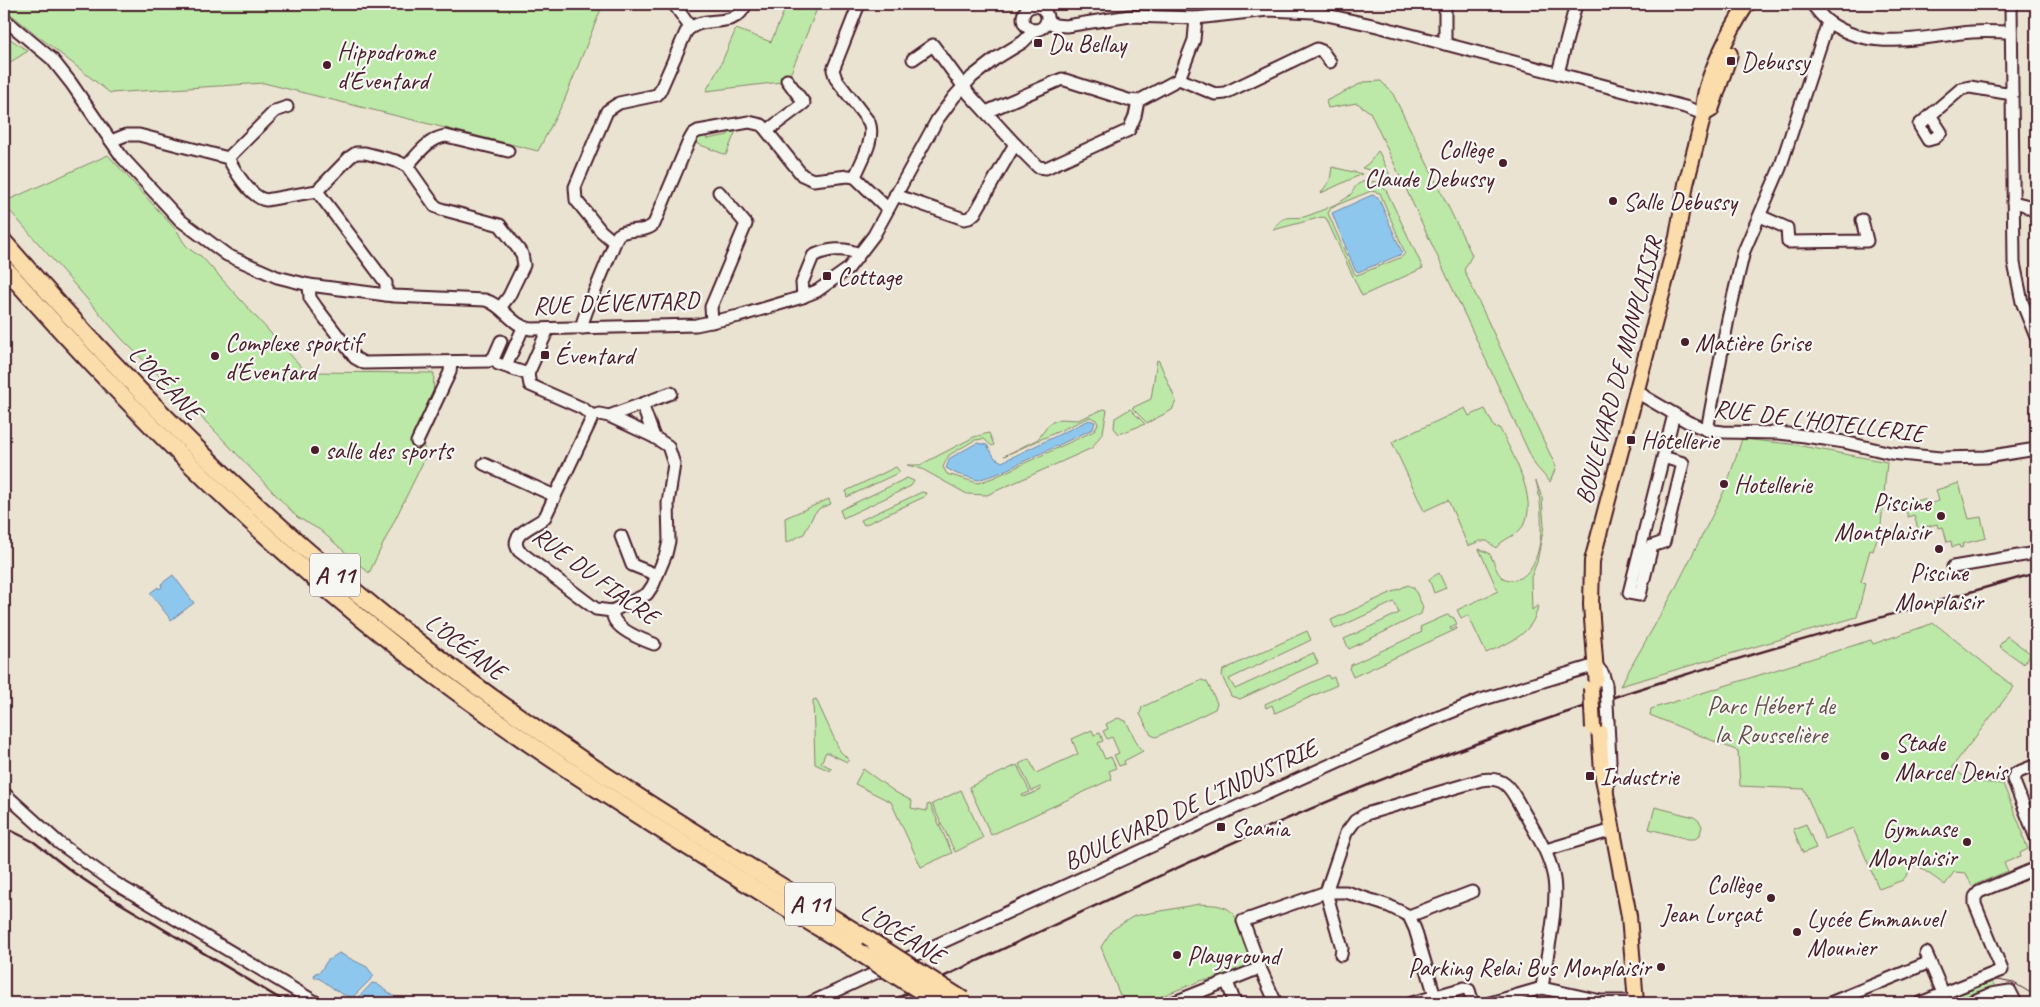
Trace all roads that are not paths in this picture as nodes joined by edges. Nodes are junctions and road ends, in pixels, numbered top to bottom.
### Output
1 (674, 4) edge
2 (746, 4) edge
3 (859, 4) edge
4 (1146, 4) edge
5 (1444, 4) edge
6 (1576, 4) edge
7 (1747, 4) edge
8 (1754, 4) edge
9 (1812, 4) edge
10 (2011, 4) edge
11 (1042, 5) edge
12 (1296, 7) edge
13 (1021, 8) edge
14 (1146, 16) junction
15 (1196, 18) junction
16 (4, 19) edge
17 (1047, 21) junction
18 (1828, 22) junction
19 (690, 27) junction
20 (1030, 32) junction
21 (2011, 32) junction
22 (1445, 44) junction
23 (913, 59) dead end
24 (1330, 62) dead end
25 (1558, 73) junction
26 (1179, 79) junction
27 (786, 80) dead end
28 (963, 86) junction
29 (2012, 94) junction
30 (1138, 101) junction
31 (288, 106) dead end
32 (986, 112) junction
33 (1704, 114) junction
34 (1930, 115) dead end
35 (768, 130) junction
36 (111, 141) junction
37 (1015, 144) junction
38 (508, 151) dead end
39 (228, 158) junction
40 (407, 166) junction
41 (854, 177) junction
42 (317, 191) junction
43 (719, 192) dead end
44 (895, 195) junction
45 (2013, 202) junction
46 (888, 209) junction
47 (2036, 212) edge
48 (1760, 216) junction
49 (1862, 220) dead end
50 (4, 242) edge
51 (614, 242) junction
52 (860, 254) junction
53 (4, 267) edge
54 (309, 286) junction
55 (386, 295) junction
56 (803, 297) junction
57 (500, 308) junction
58 (712, 322) junction
59 (524, 328) junction
60 (583, 328) junction
61 (548, 329) junction
62 (2036, 337) edge
63 (501, 340) dead end
64 (489, 361) junction
65 (450, 362) junction
66 (506, 366) junction
67 (528, 374) junction
68 (1637, 390) junction
69 (671, 393) dead end
70 (642, 404) junction
71 (1674, 414) junction
72 (593, 416) junction
73 (609, 416) junction
74 (1707, 430) junction
75 (654, 437) junction
76 (417, 442) dead end
77 (2036, 449) edge
78 (1663, 457) junction
79 (484, 464) dead end
80 (555, 496) junction
81 (621, 536) dead end
82 (2036, 553) edge
83 (1953, 567) dead end
84 (657, 575) junction
85 (612, 611) junction
86 (654, 644) dead end
87 (1592, 665) junction
88 (1600, 725) junction
89 (2036, 765) edge
90 (4, 793) edge
91 (1610, 831) junction
92 (2036, 838) edge
93 (1546, 850) junction
94 (2036, 868) edge
95 (1326, 892) junction
96 (1472, 892) dead end
97 (1409, 916) junction
98 (1340, 955) dead end
99 (1260, 968) junction
100 (2002, 970) junction
101 (1227, 982) junction
102 (1542, 988) junction
103 (2010, 992) junction
104 (1943, 993) junction
105 (1436, 1000) edge
106 (966, 1002) edge
107 (1633, 1002) edge
108 (317, 1003) edge
109 (810, 1003) edge
110 (940, 1003) edge
111 (1172, 1003) edge
112 (1235, 1003) edge
113 (1276, 1003) edge
114 (1412, 1003) edge
115 (1473, 1003) edge
116 (1490, 1003) edge
117 (1610, 1003) edge
118 (1830, 1003) edge
119 (1920, 1003) edge
120 (1969, 1003) edge
121 (2016, 1003) edge

1 - 19 street
2 - 19 street
3 - 41 street
4 - 14 street
5 - 22 street
6 - 25 street
7 - 33 main road, BOULEVARD DE MONPLAISIR
8 - 33 main road, BOULEVARD DE MONPLAISIR
9 - 18 street
10 - 21 street
11 - 13 street
11 - 17 street
12 - 15 street
12 - 22 street
13 - 20 street
14 - 15 street
14 - 17 street
15 - 26 street
16 - 36 street, RUE D'ÉVENTARD
17 - 20 street
18 - 21 street
18 - 48 street
19 - 51 street
20 - 28 street, RUE D'ÉVENTARD
21 - 29 street
22 - 25 street
23 - 28 street
24 - 26 street
25 - 33 street
26 - 30 street
27 - 35 street
28 - 32 street
28 - 44 street, RUE D'ÉVENTARD
29 - 34 street
29 - 45 street
30 - 32 street
30 - 37 street
31 - 39 street
32 - 37 street
33 - 68 main road, BOULEVARD DE MONPLAISIR
35 - 41 street
35 - 51 street
36 - 39 street
36 - 54 street, RUE D'ÉVENTARD
37 - 44 street
38 - 40 street
39 - 42 street
40 - 42 street
40 - 57 street
41 - 46 street
42 - 55 street
43 - 58 street
44 - 46 street, RUE D'ÉVENTARD
45 - 47 street
45 - 62 street
46 - 52 street, RUE D'ÉVENTARD
48 - 49 street
48 - 74 street
50 - 106 highway, L’OCÉANE / A 11, bridge
51 - 60 street
52 - 56 street, RUE D'ÉVENTARD
52 - 56 street
53 - 110 highway, L’OCÉANE / A 11, bridge
54 - 55 street, RUE D'ÉVENTARD
54 - 65 street
55 - 57 street, RUE D'ÉVENTARD
56 - 58 street, RUE D'ÉVENTARD
57 - 59 street, RUE D'ÉVENTARD
58 - 60 street, RUE D'ÉVENTARD
59 - 61 street, RUE D'ÉVENTARD
59 - 66 street
60 - 61 street, RUE D'ÉVENTARD
61 - 67 street
63 - 64 street
64 - 65 street
64 - 66 street
65 - 76 street
66 - 67 street
67 - 72 street
68 - 71 street, RUE DE L'HOTELLERIE
68 - 87 main road, BOULEVARD DE MONPLAISIR
69 - 70 street
70 - 73 street
70 - 75 street
71 - 74 street, RUE DE L'HOTELLERIE
71 - 78 street
72 - 73 street
72 - 80 street, RUE DU FIACRE
73 - 75 street
74 - 77 street, RUE DE L'HOTELLERIE
75 - 84 street
78 - 78 street
79 - 80 street
80 - 85 street, RUE DU FIACRE
81 - 84 street
82 - 83 street
84 - 85 street
85 - 86 street, RUE DU FIACRE
87 - 88 main road, BOULEVARD DE MONPLAISIR, bridge
87 - 109 street, BOULEVARD DE L'INDUSTRIE
88 - 91 main road, BOULEVARD DE MONPLAISIR
88 - 91 main road, BOULEVARD DE MONPLAISIR
89 - 92 street
90 - 108 street
91 - 93 street
91 - 107 main road, BOULEVARD DE MONPLAISIR
93 - 95 street
93 - 102 street
94 - 100 street
95 - 97 street
95 - 98 street
95 - 99 street
96 - 97 street
97 - 105 street
99 - 101 street
99 - 113 street
100 - 103 street
100 - 104 street
101 - 111 street
101 - 112 street
102 - 116 street
102 - 117 street, BOULEVARD DE MONPLAISIR
103 - 120 street
103 - 121 street
104 - 118 street
104 - 119 street
105 - 114 street
105 - 115 street
107 - 117 street, BOULEVARD DE MONPLAISIR

